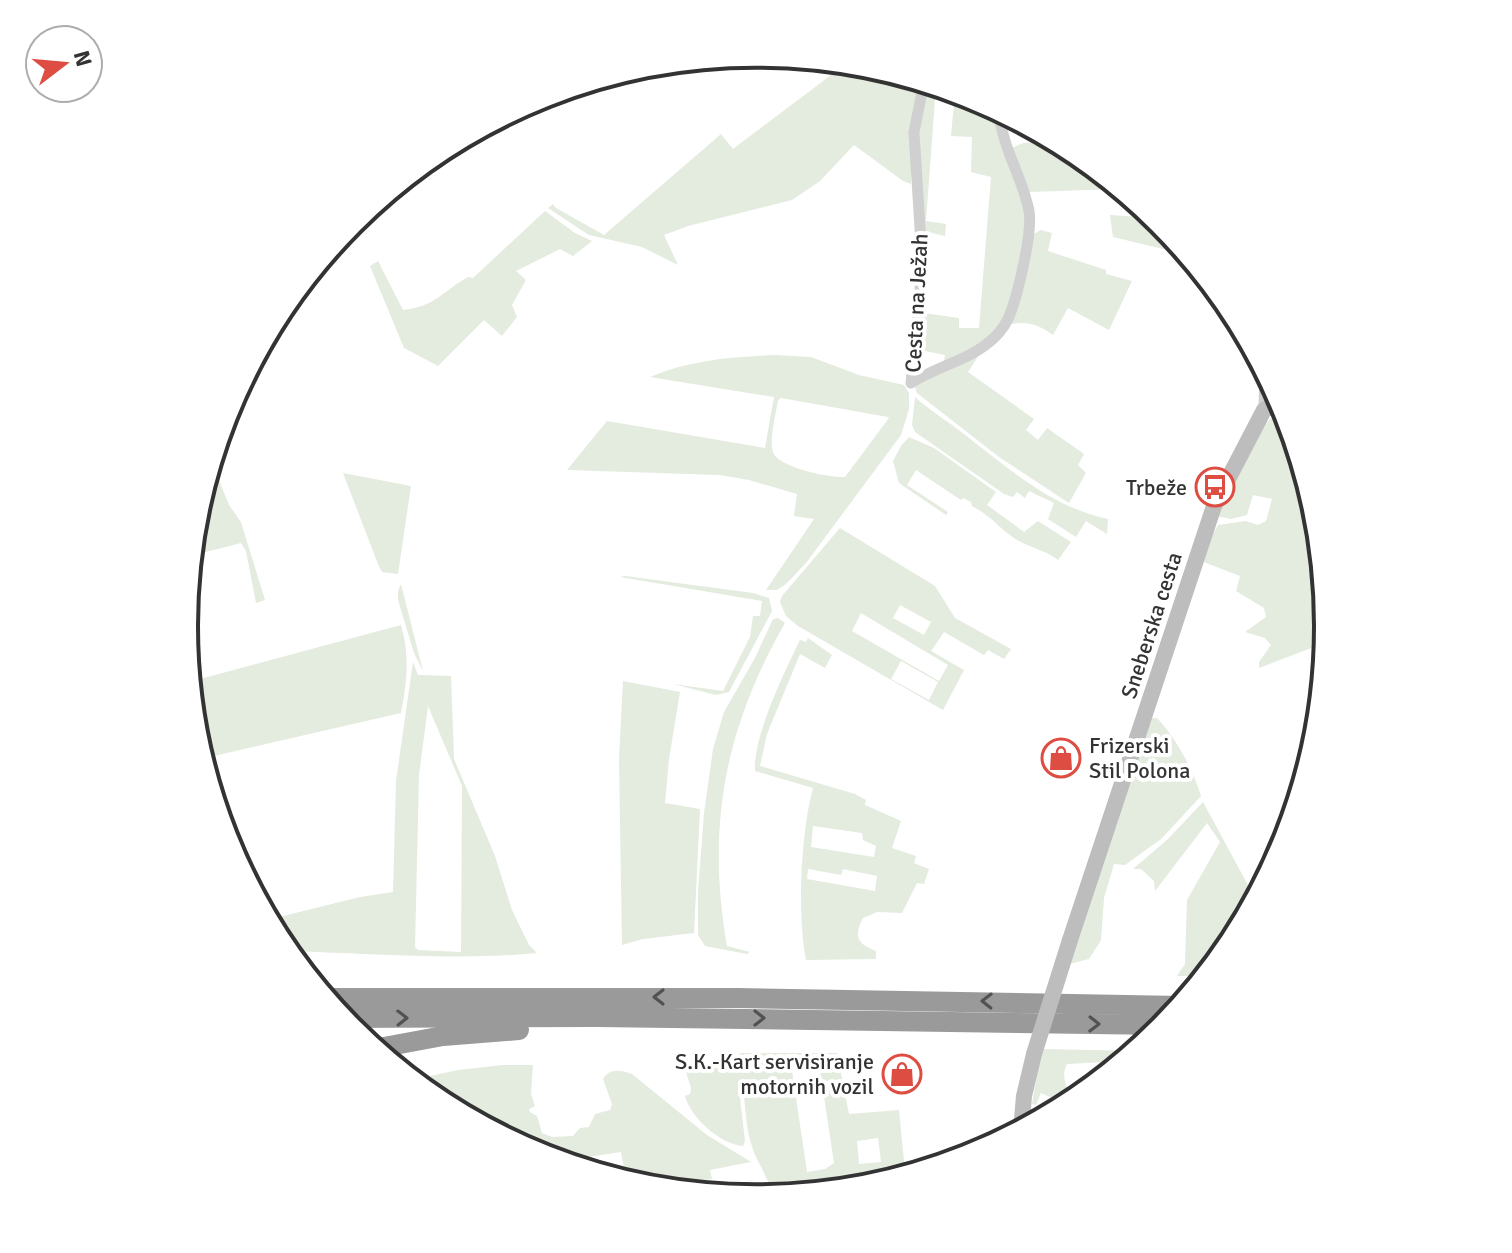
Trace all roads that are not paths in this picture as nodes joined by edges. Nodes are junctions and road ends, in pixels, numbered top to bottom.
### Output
1 (922, 94) edge
2 (1002, 126) edge
3 (1264, 396) edge
4 (1269, 407) edge
5 (1264, 410) junction
6 (330, 987) edge
7 (339, 998) edge
8 (373, 998) junction
9 (1166, 1006) edge
10 (597, 1017) junction
11 (358, 1018) edge
12 (1147, 1025) edge
13 (388, 1046) edge
14 (1022, 1117) edge

1 - 2 street, Cesta na Ježah
3 - 5 street, Sneberska cesta
4 - 5 street
5 - 14 street, Sneberska cesta, bridge
6 - 8 highway
7 - 8 highway
9 -> 8 highway
11 -> 10 highway
10 -> 12 highway
10 - 13 highway

